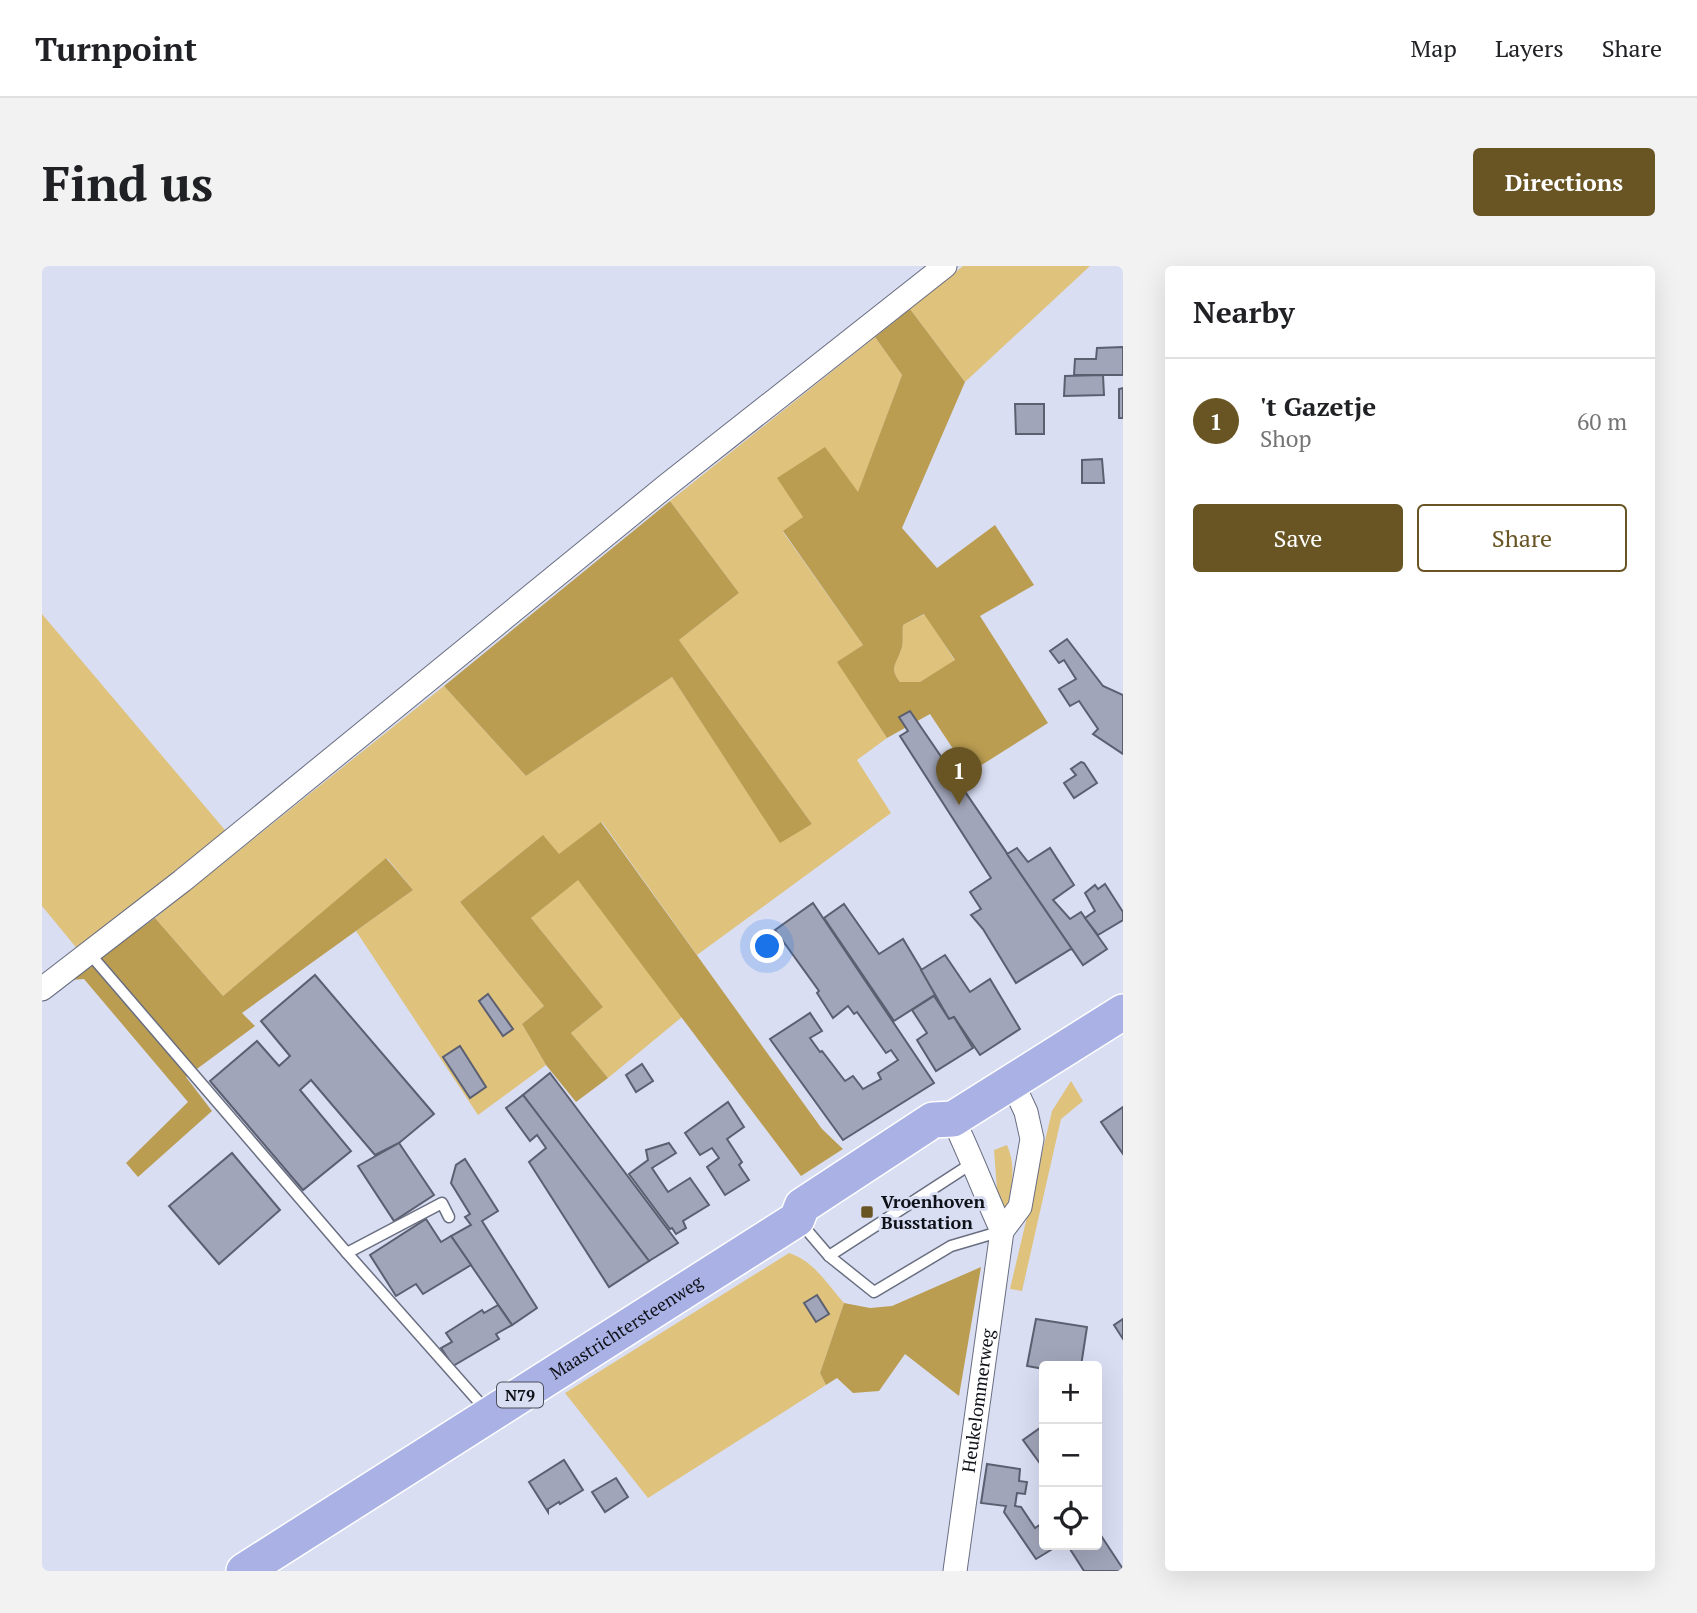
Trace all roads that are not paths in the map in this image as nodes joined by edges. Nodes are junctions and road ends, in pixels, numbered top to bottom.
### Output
1 (944, 266) edge
2 (90, 954) junction
3 (42, 989) edge
4 (1123, 1012) edge
5 (1012, 1083) junction
6 (953, 1119) junction
7 (974, 1162) junction
8 (449, 1217) dead end
9 (797, 1219) junction
10 (1002, 1231) junction
11 (347, 1253) junction
12 (829, 1256) junction
13 (490, 1415) junction
14 (244, 1571) edge
15 (955, 1571) edge

1 - 2 street
2 - 3 street
2 - 11 lane
4 - 5 main road, Maastrichtersteenweg / N79
5 - 6 main road, Maastrichtersteenweg / N79
5 - 10 street, Heukelommerweg
6 - 7 street
6 - 9 main road, Maastrichtersteenweg / N79
7 - 10 street
7 - 12 lane
8 - 11 lane
9 - 12 lane
9 - 13 main road, Maastrichtersteenweg / N79
10 - 12 lane
10 - 15 street, Heukelommerweg
11 - 13 lane
13 - 14 main road, Maastrichtersteenweg / N79

